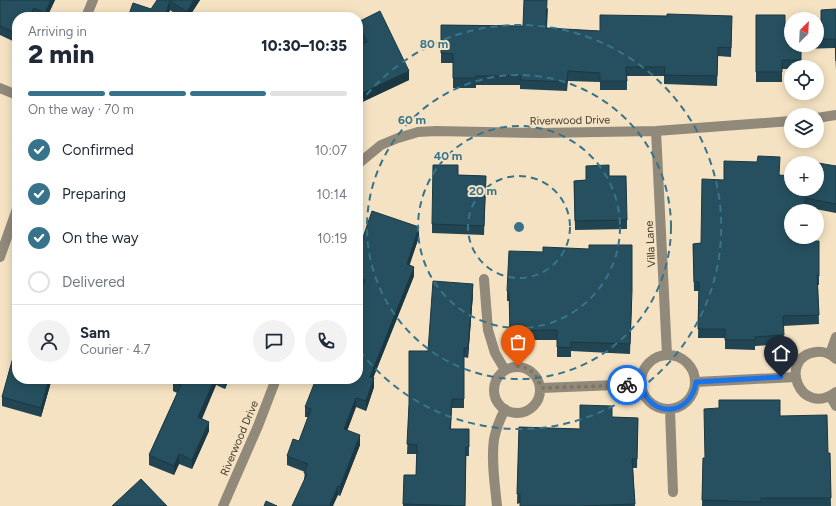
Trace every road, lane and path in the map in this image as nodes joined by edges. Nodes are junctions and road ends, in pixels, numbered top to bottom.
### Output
1 (93, 0) edge
2 (88, 12) edge
3 (0, 88) edge
4 (12, 93) edge
5 (836, 115) edge
6 (824, 117) edge
7 (784, 122) edge
8 (656, 131) junction
9 (363, 160) edge
10 (12, 223) edge
11 (0, 257) edge
12 (484, 279) dead end
13 (836, 337) edge
14 (667, 355) junction
15 (833, 356) edge
16 (504, 370) junction
17 (795, 377) junction
18 (696, 382) junction
19 (274, 384) edge
20 (641, 384) junction
21 (541, 388) junction
22 (833, 394) edge
23 (836, 406) edge
24 (505, 409) junction
25 (670, 410) junction
26 (673, 492) dead end
27 (223, 506) edge
28 (496, 506) edge

1 - 2 street
3 - 4 street
5 - 6 street
7 - 8 street, Riverwood Drive
8 - 9 street, Riverwood Drive
8 - 14 street, Villa Lane
10 - 11 street
12 - 16 street
13 - 15 street
14 - 18 street
14 - 20 street
15 - 17 street
16 - 21 street
16 - 24 street
17 - 18 street
17 - 22 street
18 - 25 street
19 - 27 street, Riverwood Drive
20 - 21 street
20 - 25 street
21 - 24 street
22 - 23 street
24 - 28 street
25 - 26 street

